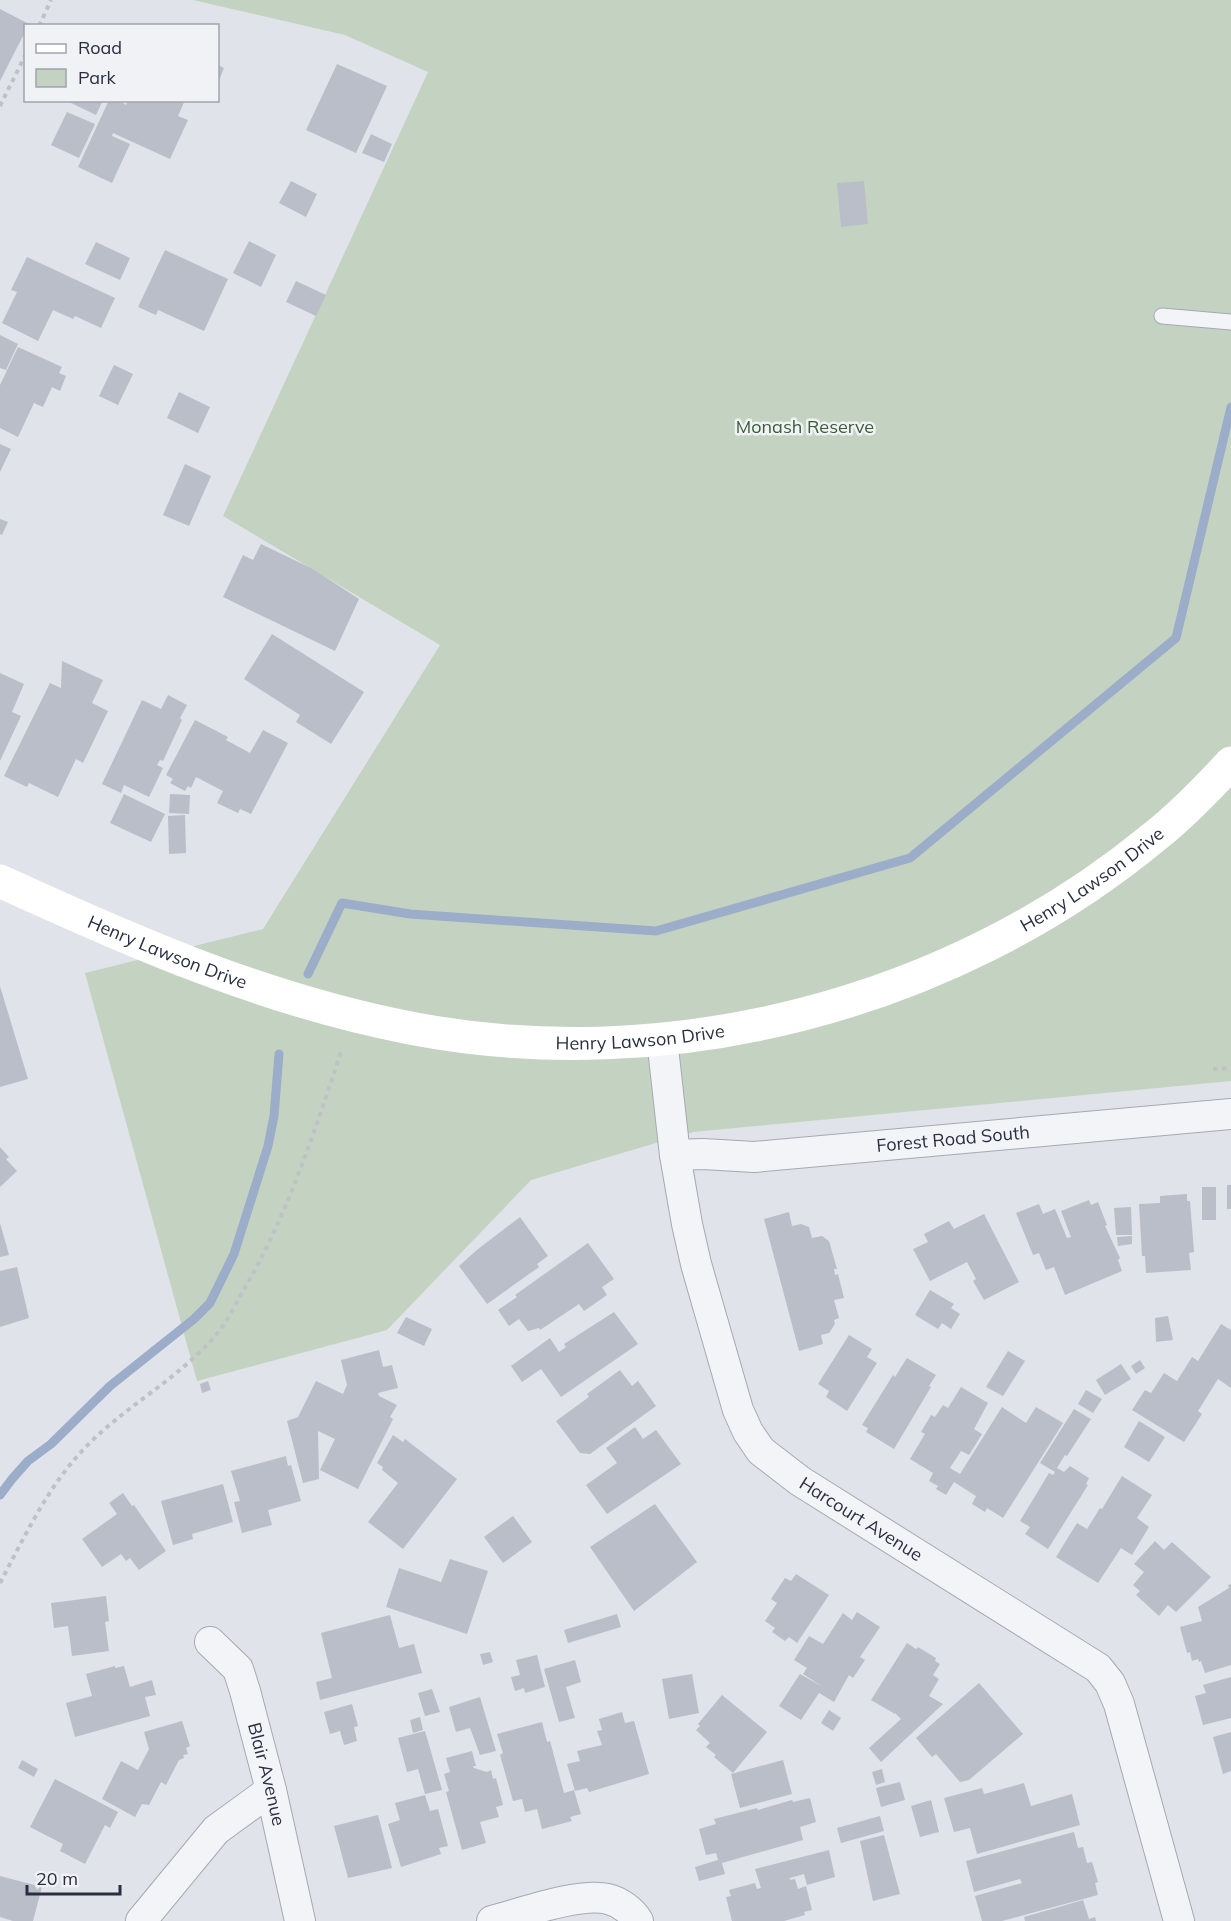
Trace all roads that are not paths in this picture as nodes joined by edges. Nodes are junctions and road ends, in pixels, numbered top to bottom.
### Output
1 (1161, 316) dead end
2 (1231, 322) edge
3 (1231, 763) edge
4 (0, 881) edge
5 (662, 1039) junction
6 (1231, 1114) edge
7 (675, 1155) junction
8 (210, 1642) dead end
9 (271, 1790) junction
10 (141, 1921) edge
11 (300, 1921) edge
12 (492, 1921) edge
13 (638, 1921) edge
14 (1179, 1921) edge

1 - 2 lane
3 - 5 main road, Henry Lawson Drive
4 - 5 main road, Henry Lawson Drive
5 - 7 street, Harcourt Avenue
6 - 7 street, Forest Road South
7 - 14 street, Harcourt Avenue
8 - 9 street, Blair Avenue
9 - 10 street
9 - 11 street, Blair Avenue
12 - 13 street

